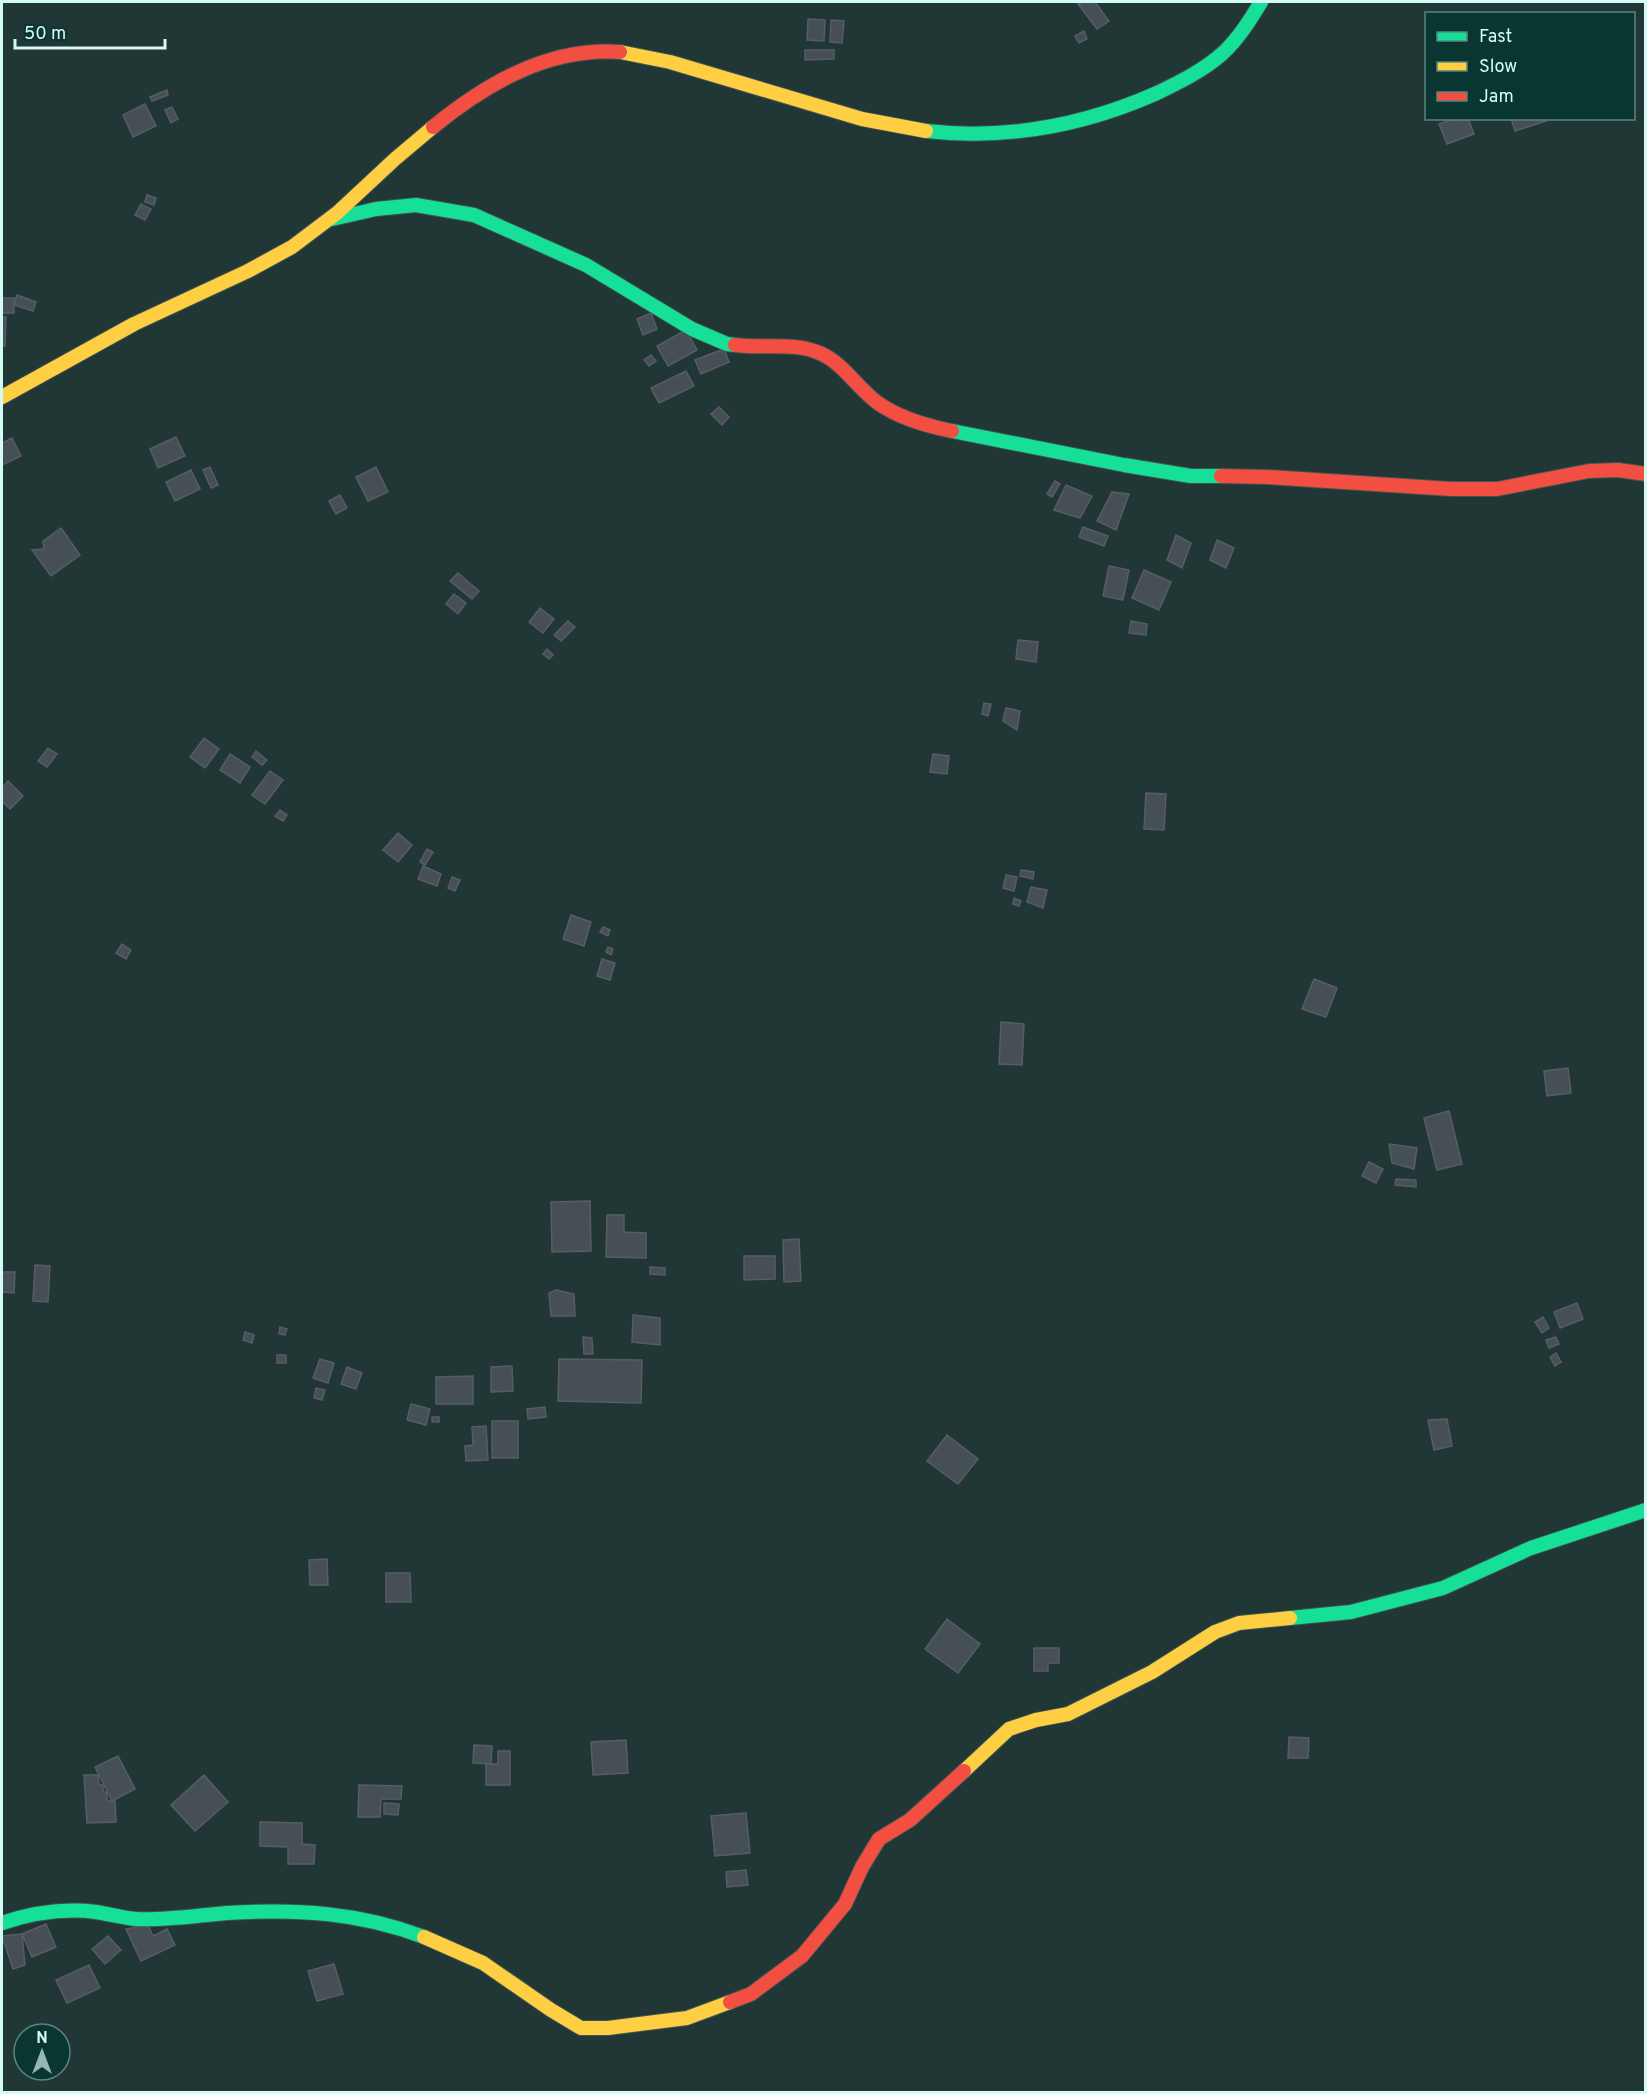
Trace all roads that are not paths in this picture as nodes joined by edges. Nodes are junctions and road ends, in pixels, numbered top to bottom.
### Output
1 (1261, 2) edge
2 (332, 219) junction
3 (2, 397) edge
4 (1646, 474) edge
5 (1646, 1510) edge
6 (2, 1923) edge

1 - 2 street
2 - 3 street
2 - 4 street
5 - 6 street

